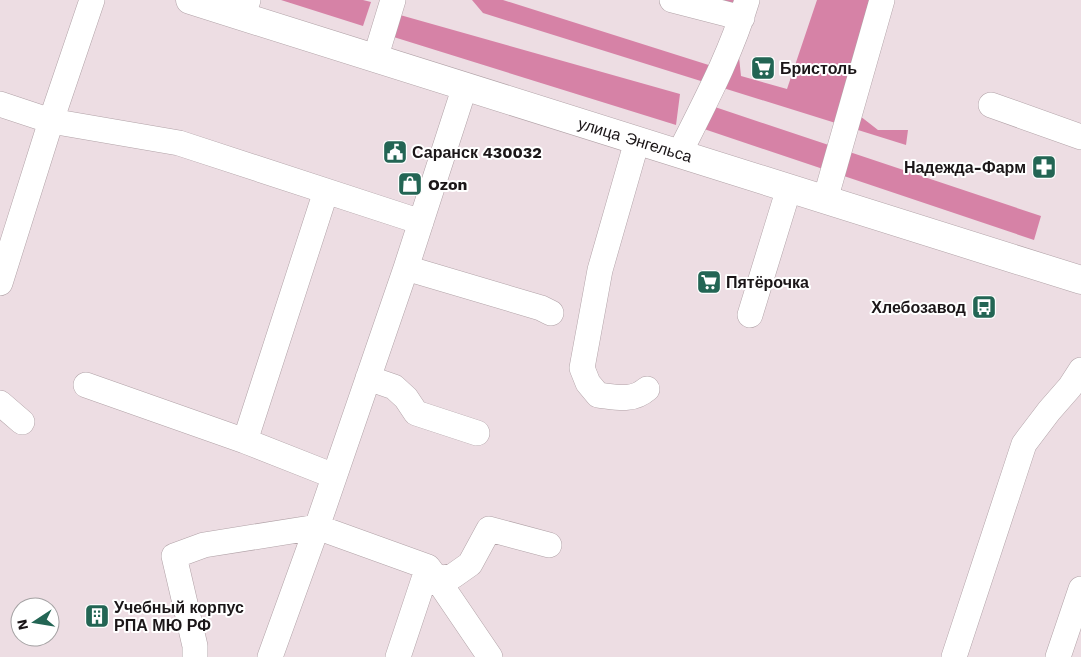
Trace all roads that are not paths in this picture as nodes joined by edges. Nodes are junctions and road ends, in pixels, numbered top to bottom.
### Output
1 (92, 0) edge
2 (190, 0) edge
3 (394, 0) edge
4 (672, 0) edge
5 (882, 0) edge
6 (245, 8) edge
7 (744, 9) edge
8 (375, 59) junction
9 (465, 86) junction
10 (0, 104) edge
11 (991, 105) dead end
12 (51, 121) junction
13 (1081, 137) edge
14 (637, 141) junction
15 (679, 154) junction
16 (789, 188) junction
17 (326, 191) junction
18 (825, 200) junction
19 (421, 222) junction
20 (406, 268) junction
21 (1081, 280) edge
22 (0, 283) edge
23 (551, 313) dead end
24 (750, 315) dead end
25 (1081, 370) edge
26 (368, 378) junction
27 (86, 385) dead end
28 (647, 388) dead end
29 (0, 403) edge
30 (22, 422) dead end
31 (477, 433) dead end
32 (245, 441) junction
33 (334, 476) junction
34 (317, 527) junction
35 (549, 544) dead end
36 (432, 573) junction
37 (1081, 589) edge
38 (1062, 656) edge
39 (195, 657) edge
40 (270, 657) edge
41 (398, 657) edge
42 (490, 657) edge
43 (954, 657) edge

1 - 12 lane
2 - 6 main road, улица Энгельса
3 - 8 lane
4 - 7 lane
5 - 18 lane
6 - 8 main road, улица Энгельса
7 - 15 lane
8 - 9 main road, улица Энгельса
9 - 14 main road, улица Энгельса
9 - 19 lane
10 - 12 lane
11 - 13 lane
12 - 17 lane
12 - 22 lane
14 - 15 main road, улица Энгельса
14 - 28 lane
15 - 16 main road, улица Энгельса
16 - 18 main road, улица Энгельса
16 - 24 lane
17 - 19 lane
17 - 32 lane
18 - 21 main road, улица Энгельса
19 - 20 lane
20 - 23 lane
20 - 26 lane
25 - 43 lane
26 - 31 lane
26 - 33 lane
27 - 32 lane
29 - 30 lane
32 - 33 lane
33 - 34 lane
34 - 36 lane
34 - 39 lane
34 - 40 lane
35 - 36 lane
36 - 41 lane
36 - 42 lane
37 - 38 lane

